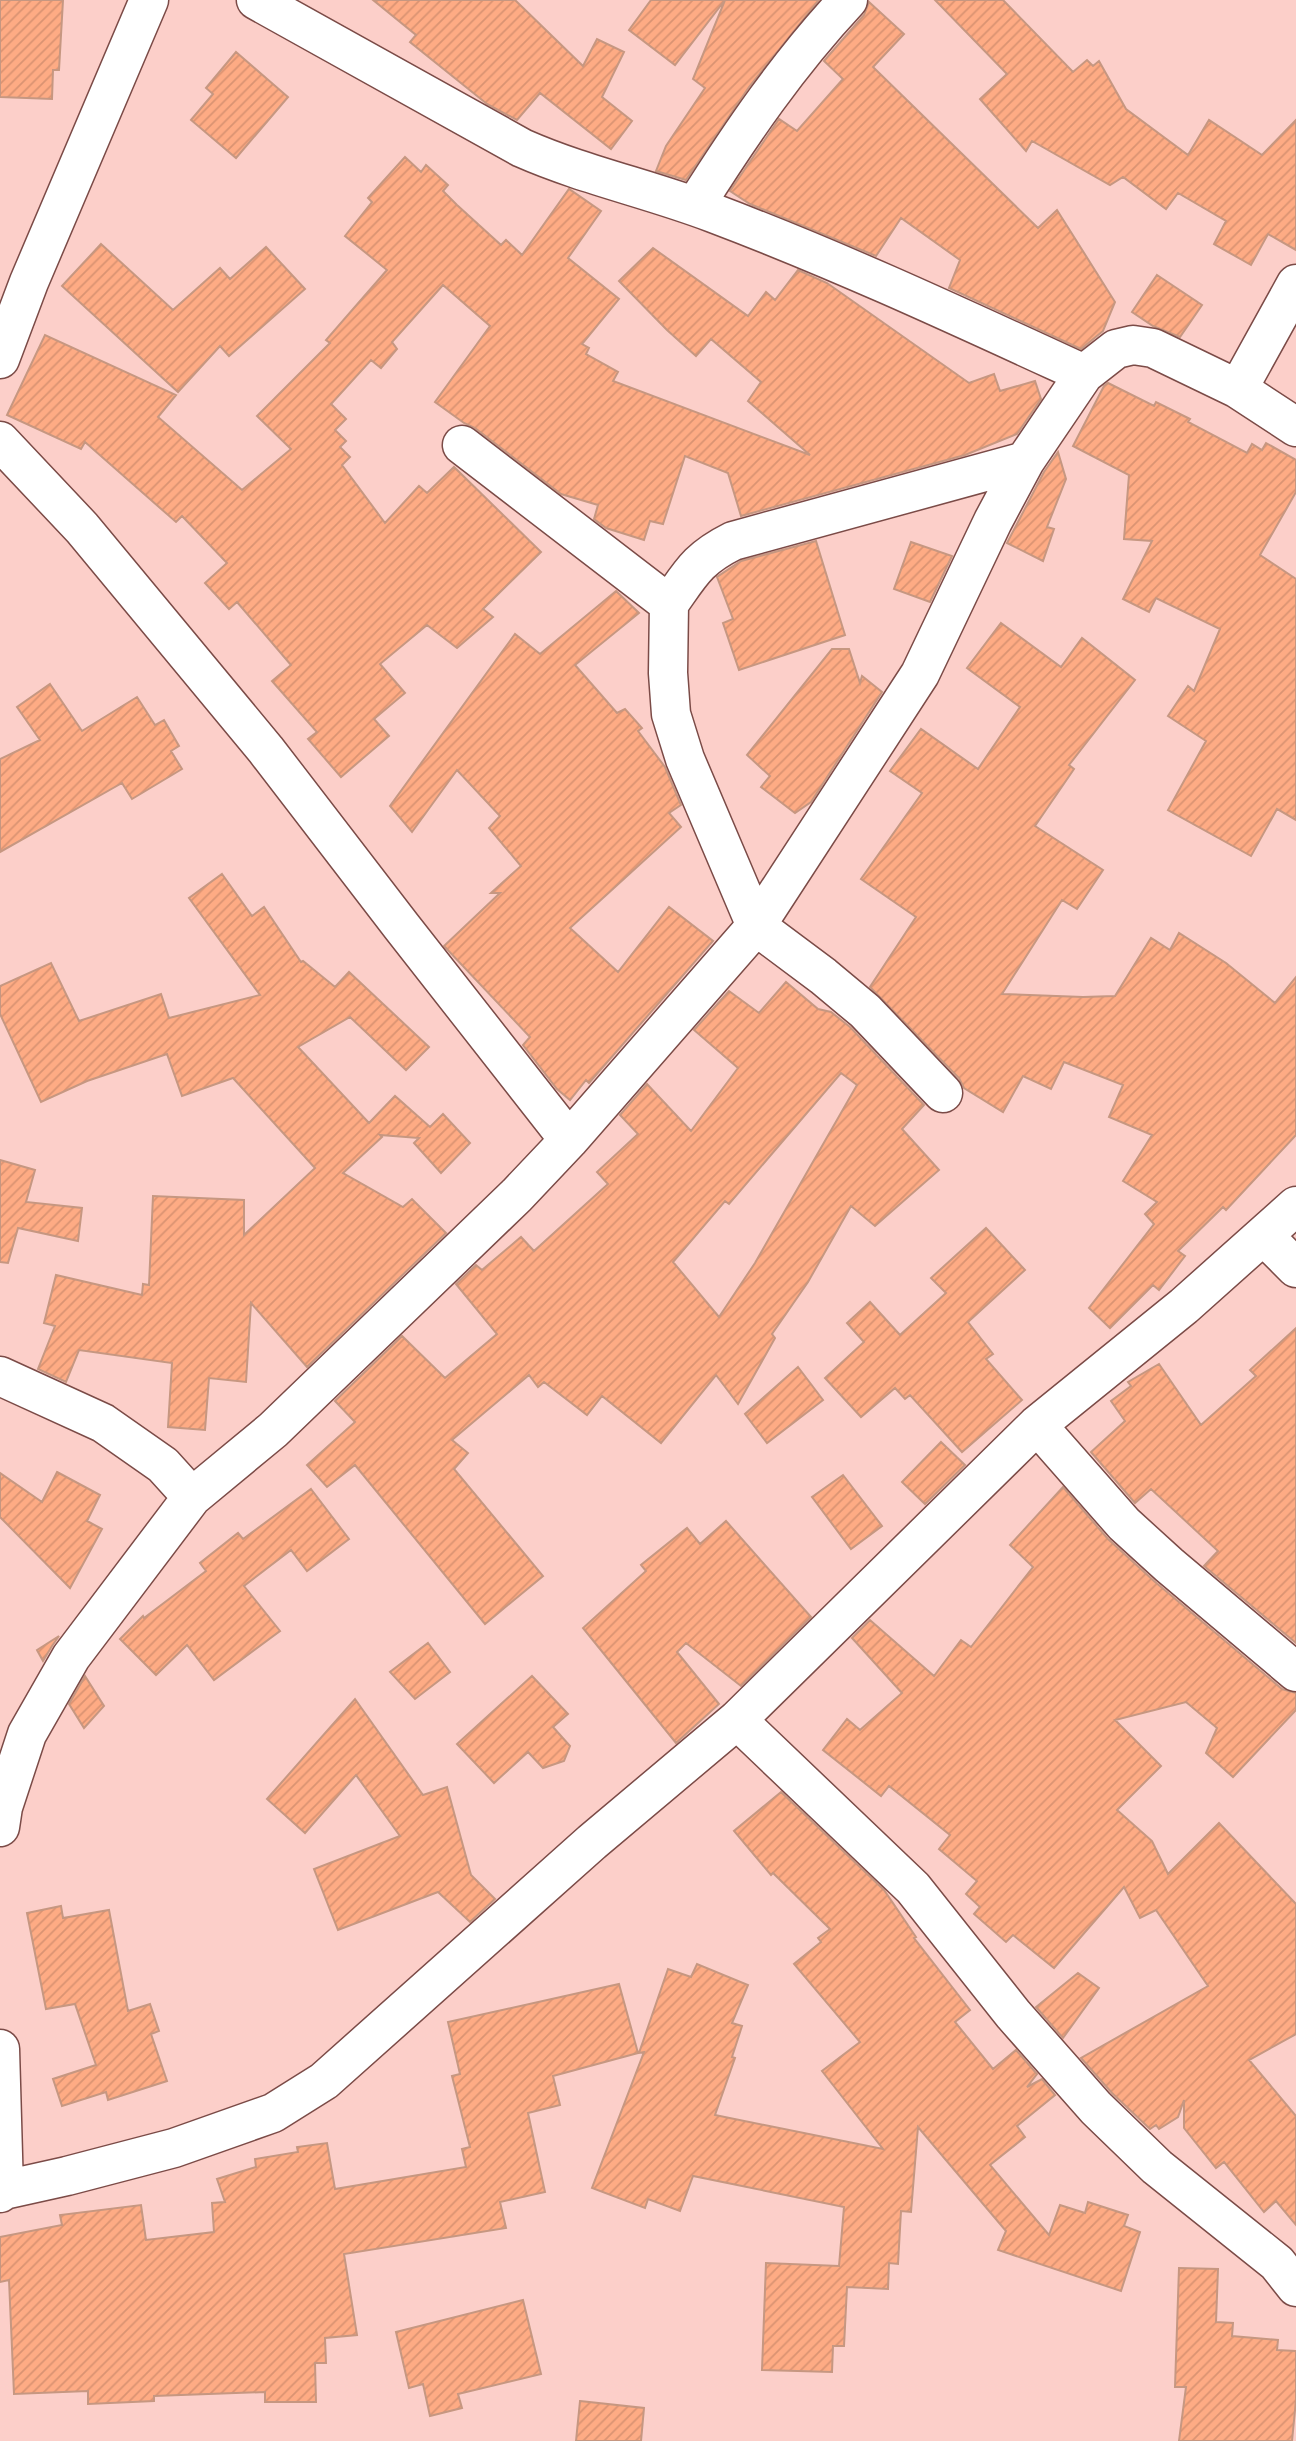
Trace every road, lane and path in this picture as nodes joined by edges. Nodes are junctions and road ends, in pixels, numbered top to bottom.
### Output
1 (149, 0) edge
2 (257, 0) edge
3 (848, 0) edge
4 (695, 206) junction
5 (1296, 284) edge
6 (0, 359) edge
7 (1084, 374) junction
8 (1238, 389) junction
9 (1296, 427) edge
10 (0, 441) edge
11 (462, 445) dead end
12 (1025, 461) junction
13 (669, 604) junction
14 (756, 926) junction
15 (943, 1093) dead end
16 (569, 1140) junction
17 (1296, 1206) edge
18 (1264, 1236) junction
19 (1296, 1268) edge
20 (0, 1376) edge
21 (1037, 1424) junction
22 (192, 1497) junction
23 (1296, 1672) edge
24 (737, 1720) junction
25 (0, 1827) edge
26 (0, 2049) edge
27 (2, 2191) edge
28 (1296, 2287) edge

1 - 6 street
2 - 4 street
3 - 4 street
4 - 7 street
5 - 8 street
7 - 8 street
7 - 12 street
8 - 9 street
10 - 16 street
11 - 13 street
12 - 13 street
12 - 14 street
13 - 14 street
14 - 15 street
14 - 16 street
16 - 22 street
17 - 18 street
18 - 19 street
18 - 21 street
20 - 22 street
21 - 23 street
21 - 24 street
22 - 25 street
24 - 27 street
24 - 28 street
26 - 27 street

